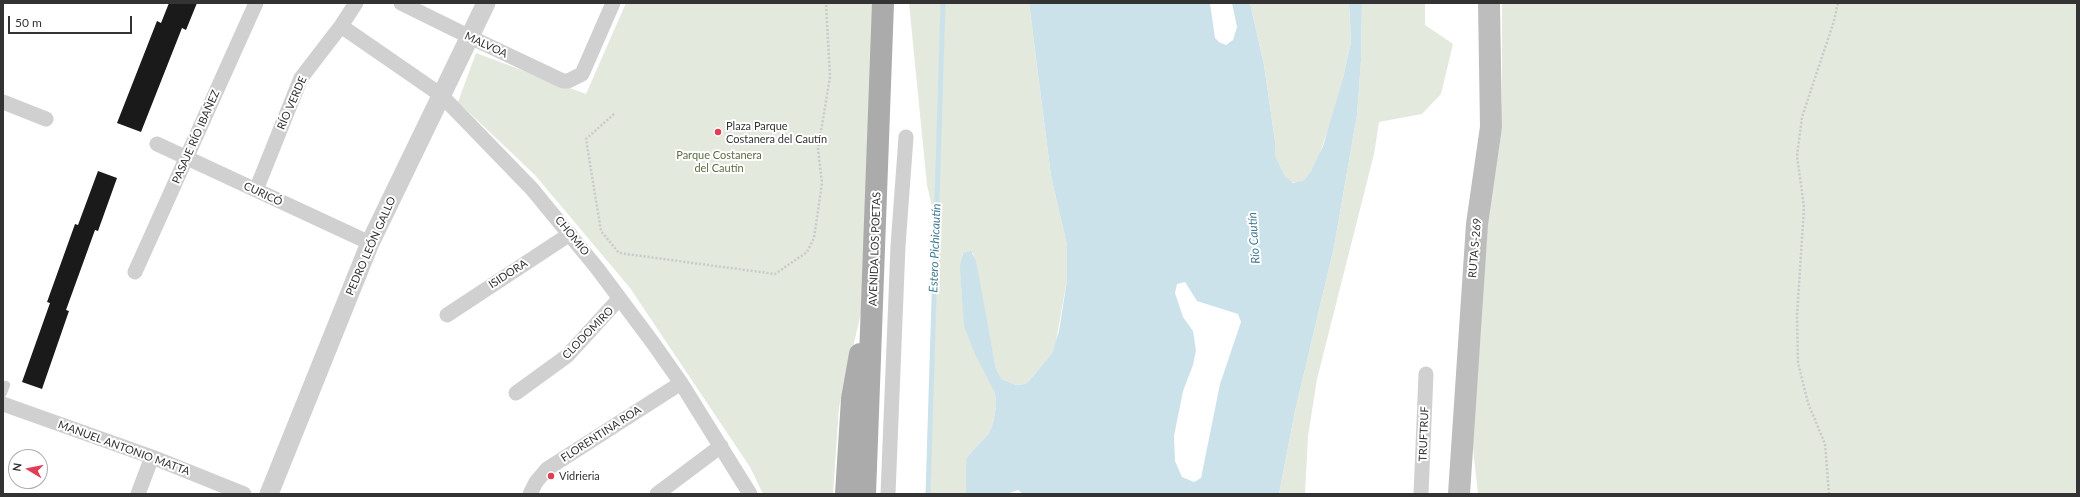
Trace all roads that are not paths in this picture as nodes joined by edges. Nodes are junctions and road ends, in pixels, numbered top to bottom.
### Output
1 (256, 3) edge
2 (356, 3) edge
3 (401, 3) edge
4 (486, 3) edge
5 (612, 3) edge
6 (883, 3) edge
7 (1490, 3) edge
8 (341, 26) junction
9 (470, 37) junction
10 (442, 95) junction
11 (3, 102) edge
12 (46, 120) dead end
13 (906, 137) dead end
14 (157, 144) dead end
15 (187, 158) junction
16 (256, 190) junction
17 (570, 234) junction
18 (370, 243) junction
19 (135, 272) dead end
20 (619, 299) junction
21 (447, 315) dead end
22 (873, 317) junction
23 (1426, 374) dead end
24 (681, 383) junction
25 (6, 385) dead end
26 (3, 393) edge
27 (516, 393) dead end
28 (3, 404) edge
29 (721, 446) junction
30 (152, 457) junction
31 (138, 494) edge
32 (244, 494) edge
33 (269, 494) edge
34 (530, 494) edge
35 (656, 494) edge
36 (750, 494) edge
37 (846, 494) edge
38 (865, 494) edge
39 (888, 494) edge
40 (1421, 494) edge
41 (1459, 494) edge

1 - 15 street, PASAJE RÍO IBAÑEZ
2 - 8 street, RÍO VERDE
3 - 9 street, MALVOA
4 - 9 street, PEDRO LEÓN GALLO
5 - 9 street, MALVOA
6 - 22 main road, AVENIDA LOS POETAS
7 - 41 main road, RUTA S-269
8 - 10 street, CHOMIO
8 - 16 street, RÍO VERDE
9 - 10 street, PEDRO LEÓN GALLO
10 - 17 street, CHOMIO
10 - 18 street, PEDRO LEÓN GALLO
11 - 12 street
13 - 39 street
14 - 15 street, CURICÓ
15 - 16 street, CURICÓ
15 - 19 street, PASAJE RÍO IBAÑEZ
16 - 18 street, CURICÓ
17 - 20 street, CHOMIO
17 - 21 street, ISIDORA
18 - 33 street, PEDRO LEÓN GALLO
20 - 24 street, CHOMIO
20 - 27 street, CLODOMIRO
22 - 37 main road
22 - 38 main road, AVENIDA LOS POETAS
23 - 40 street, TRUFTRUF
24 - 29 street, CHOMIO
24 - 34 street, FLORENTINA ROA
25 - 26 lane
28 - 30 street, MANUEL ANTONIO MATTA
29 - 35 street
29 - 36 street, CHOMIO
30 - 31 street
30 - 32 street, MANUEL ANTONIO MATTA

